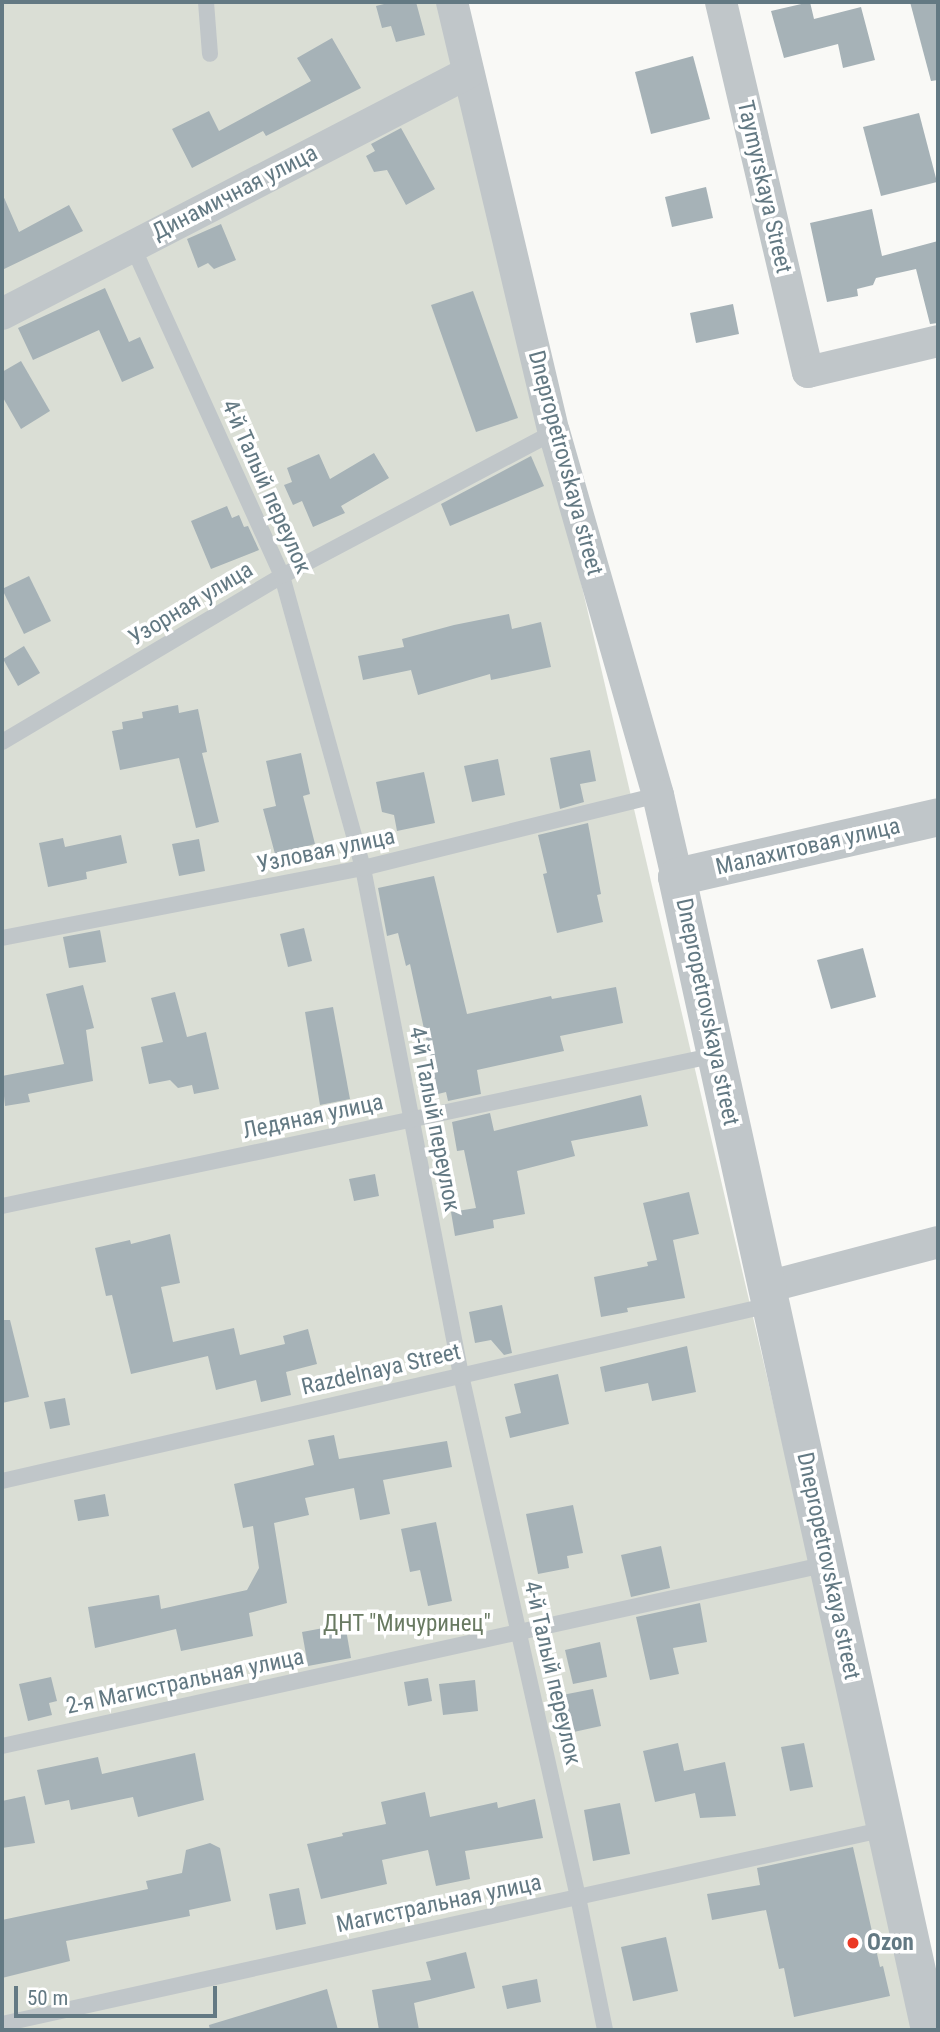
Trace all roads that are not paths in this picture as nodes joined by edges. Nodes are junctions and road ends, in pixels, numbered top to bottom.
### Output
1 (206, 2) edge
2 (452, 2) edge
3 (720, 2) edge
4 (209, 54) dead end
5 (468, 73) junction
6 (132, 245) junction
7 (2, 314) edge
8 (938, 341) edge
9 (554, 432) junction
10 (282, 576) junction
11 (2, 742) edge
12 (658, 795) junction
13 (938, 817) edge
14 (363, 868) junction
15 (677, 877) junction
16 (2, 938) edge
17 (716, 1055) junction
18 (411, 1120) junction
19 (2, 1206) edge
20 (938, 1242) edge
21 (769, 1296) junction
22 (461, 1375) junction
23 (2, 1480) edge
24 (828, 1564) junction
25 (519, 1631) junction
26 (2, 1746) edge
27 (886, 1829) junction
28 (578, 1897) junction
29 (928, 1979) edge
30 (2, 2024) edge
31 (605, 2030) edge
32 (930, 2030) edge

1 - 4 lane
2 - 5 street, Dnepropetrovskaya street
3 - 8 street, Taymyrskaya Street
5 - 6 street, Динамичная улица
5 - 9 street, Dnepropetrovskaya street
6 - 7 street, Динамичная улица
6 - 10 lane, 4-й Талый переулок
9 - 10 lane, Узорная улица
9 - 12 street, Dnepropetrovskaya street
10 - 11 lane, Узорная улица
10 - 14 lane, 4-й Талый переулок
12 - 14 lane, Узловая улица
12 - 15 street, Dnepropetrovskaya street
13 - 15 street, Малахитовая улица
14 - 16 lane, Узловая улица
14 - 18 lane, 4-й Талый переулок
15 - 17 street, Dnepropetrovskaya street
17 - 18 lane, Ледяная улица
17 - 21 street, Dnepropetrovskaya street
18 - 19 lane, Ледяная улица
18 - 22 lane, 4-й Талый переулок
20 - 21 street
21 - 22 lane, Razdelnaya Street
21 - 24 street, Dnepropetrovskaya street
22 - 23 lane, Razdelnaya Street
22 - 25 lane, 4-й Талый переулок
24 - 25 lane, 2-я Магистральная улица
24 - 27 street, Dnepropetrovskaya street
25 - 26 lane, 2-я Магистральная улица
25 - 28 lane, 4-й Талый переулок
27 - 28 lane, Магистральная улица
27 - 29 street, Dnepropetrovskaya street
28 - 30 lane, Магистральная улица
28 - 31 lane, 4-й Талый переулок
29 - 32 street, Dnepropetrovskaya street

